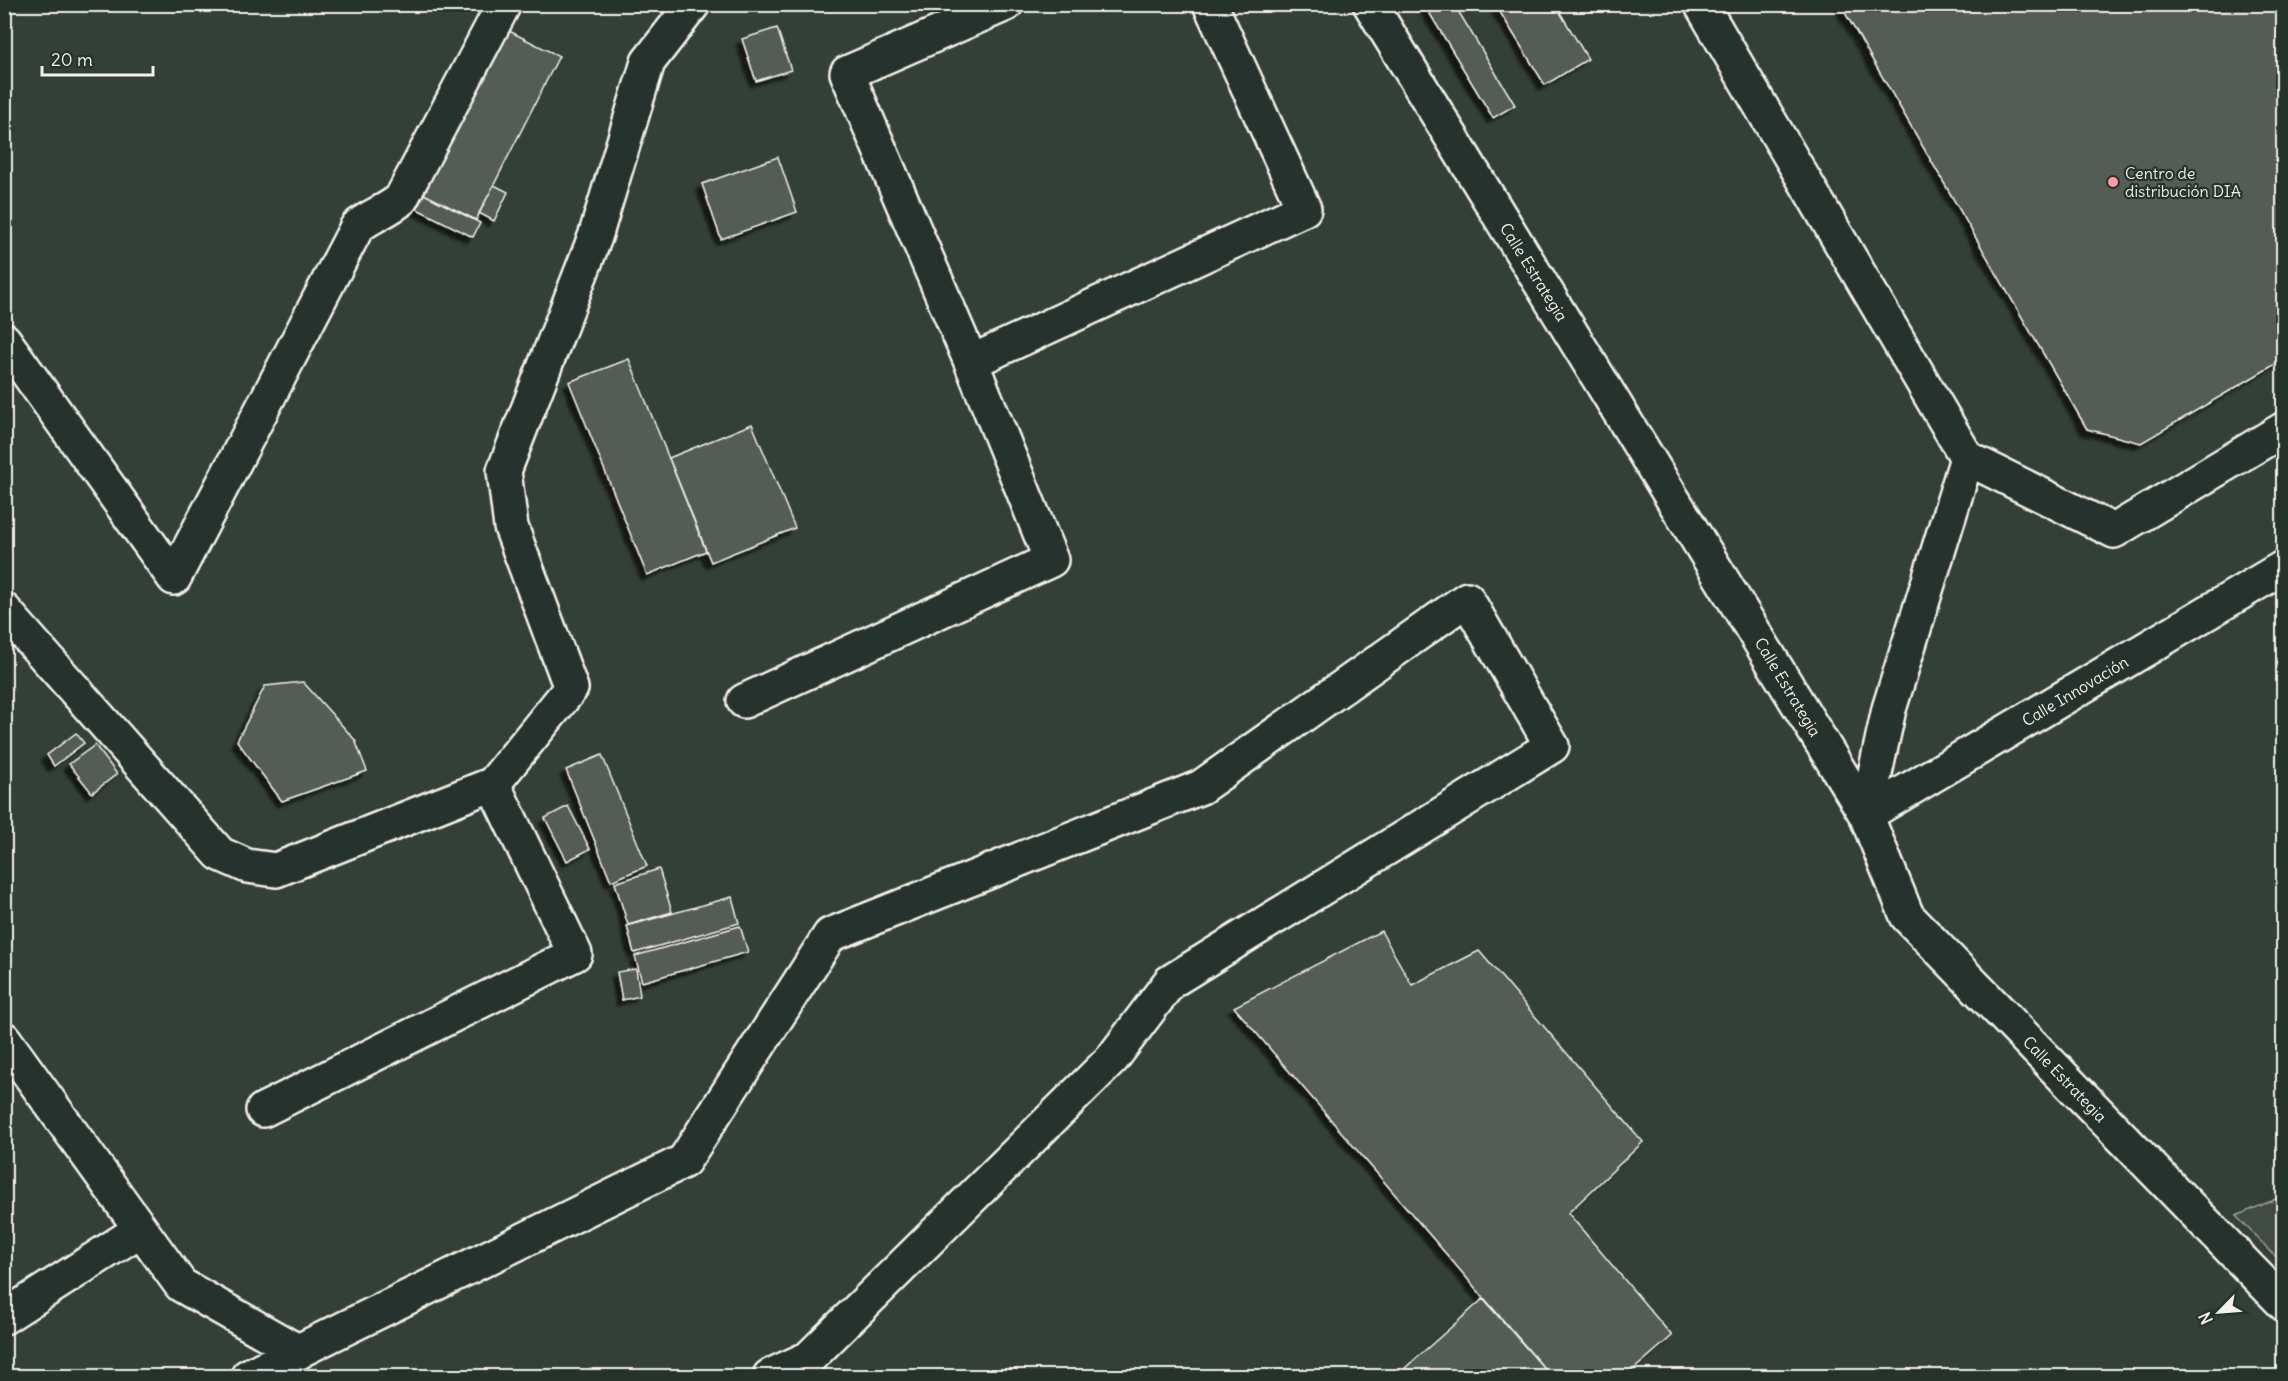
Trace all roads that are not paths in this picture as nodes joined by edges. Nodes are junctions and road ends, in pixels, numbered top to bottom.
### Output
1 (504, 4) edge
2 (693, 4) edge
3 (1006, 4) edge
4 (1210, 4) edge
5 (1370, 4) edge
6 (1701, 4) edge
7 (4, 340) edge
8 (971, 362) junction
9 (2283, 429) edge
10 (1967, 458) junction
11 (2283, 567) edge
12 (4, 610) edge
13 (744, 701) dead end
14 (493, 784) junction
15 (1866, 814) junction
16 (4, 1039) edge
17 (263, 1110) dead end
18 (140, 1230) junction
19 (2283, 1304) edge
20 (4, 1317) edge
21 (299, 1352) junction
22 (811, 1367) edge
23 (248, 1377) edge
24 (770, 1377) edge

1 - 7 street
2 - 14 street
3 - 8 street
4 - 8 street
5 - 15 street, Calle Estrategia
6 - 10 street
8 - 13 street
9 - 10 street
10 - 15 street
11 - 15 street, Calle Innovación
12 - 14 street
14 - 17 street
15 - 19 street, Calle Estrategia
16 - 18 street
18 - 20 street
18 - 21 street
21 - 22 street
21 - 23 street
22 - 24 street

